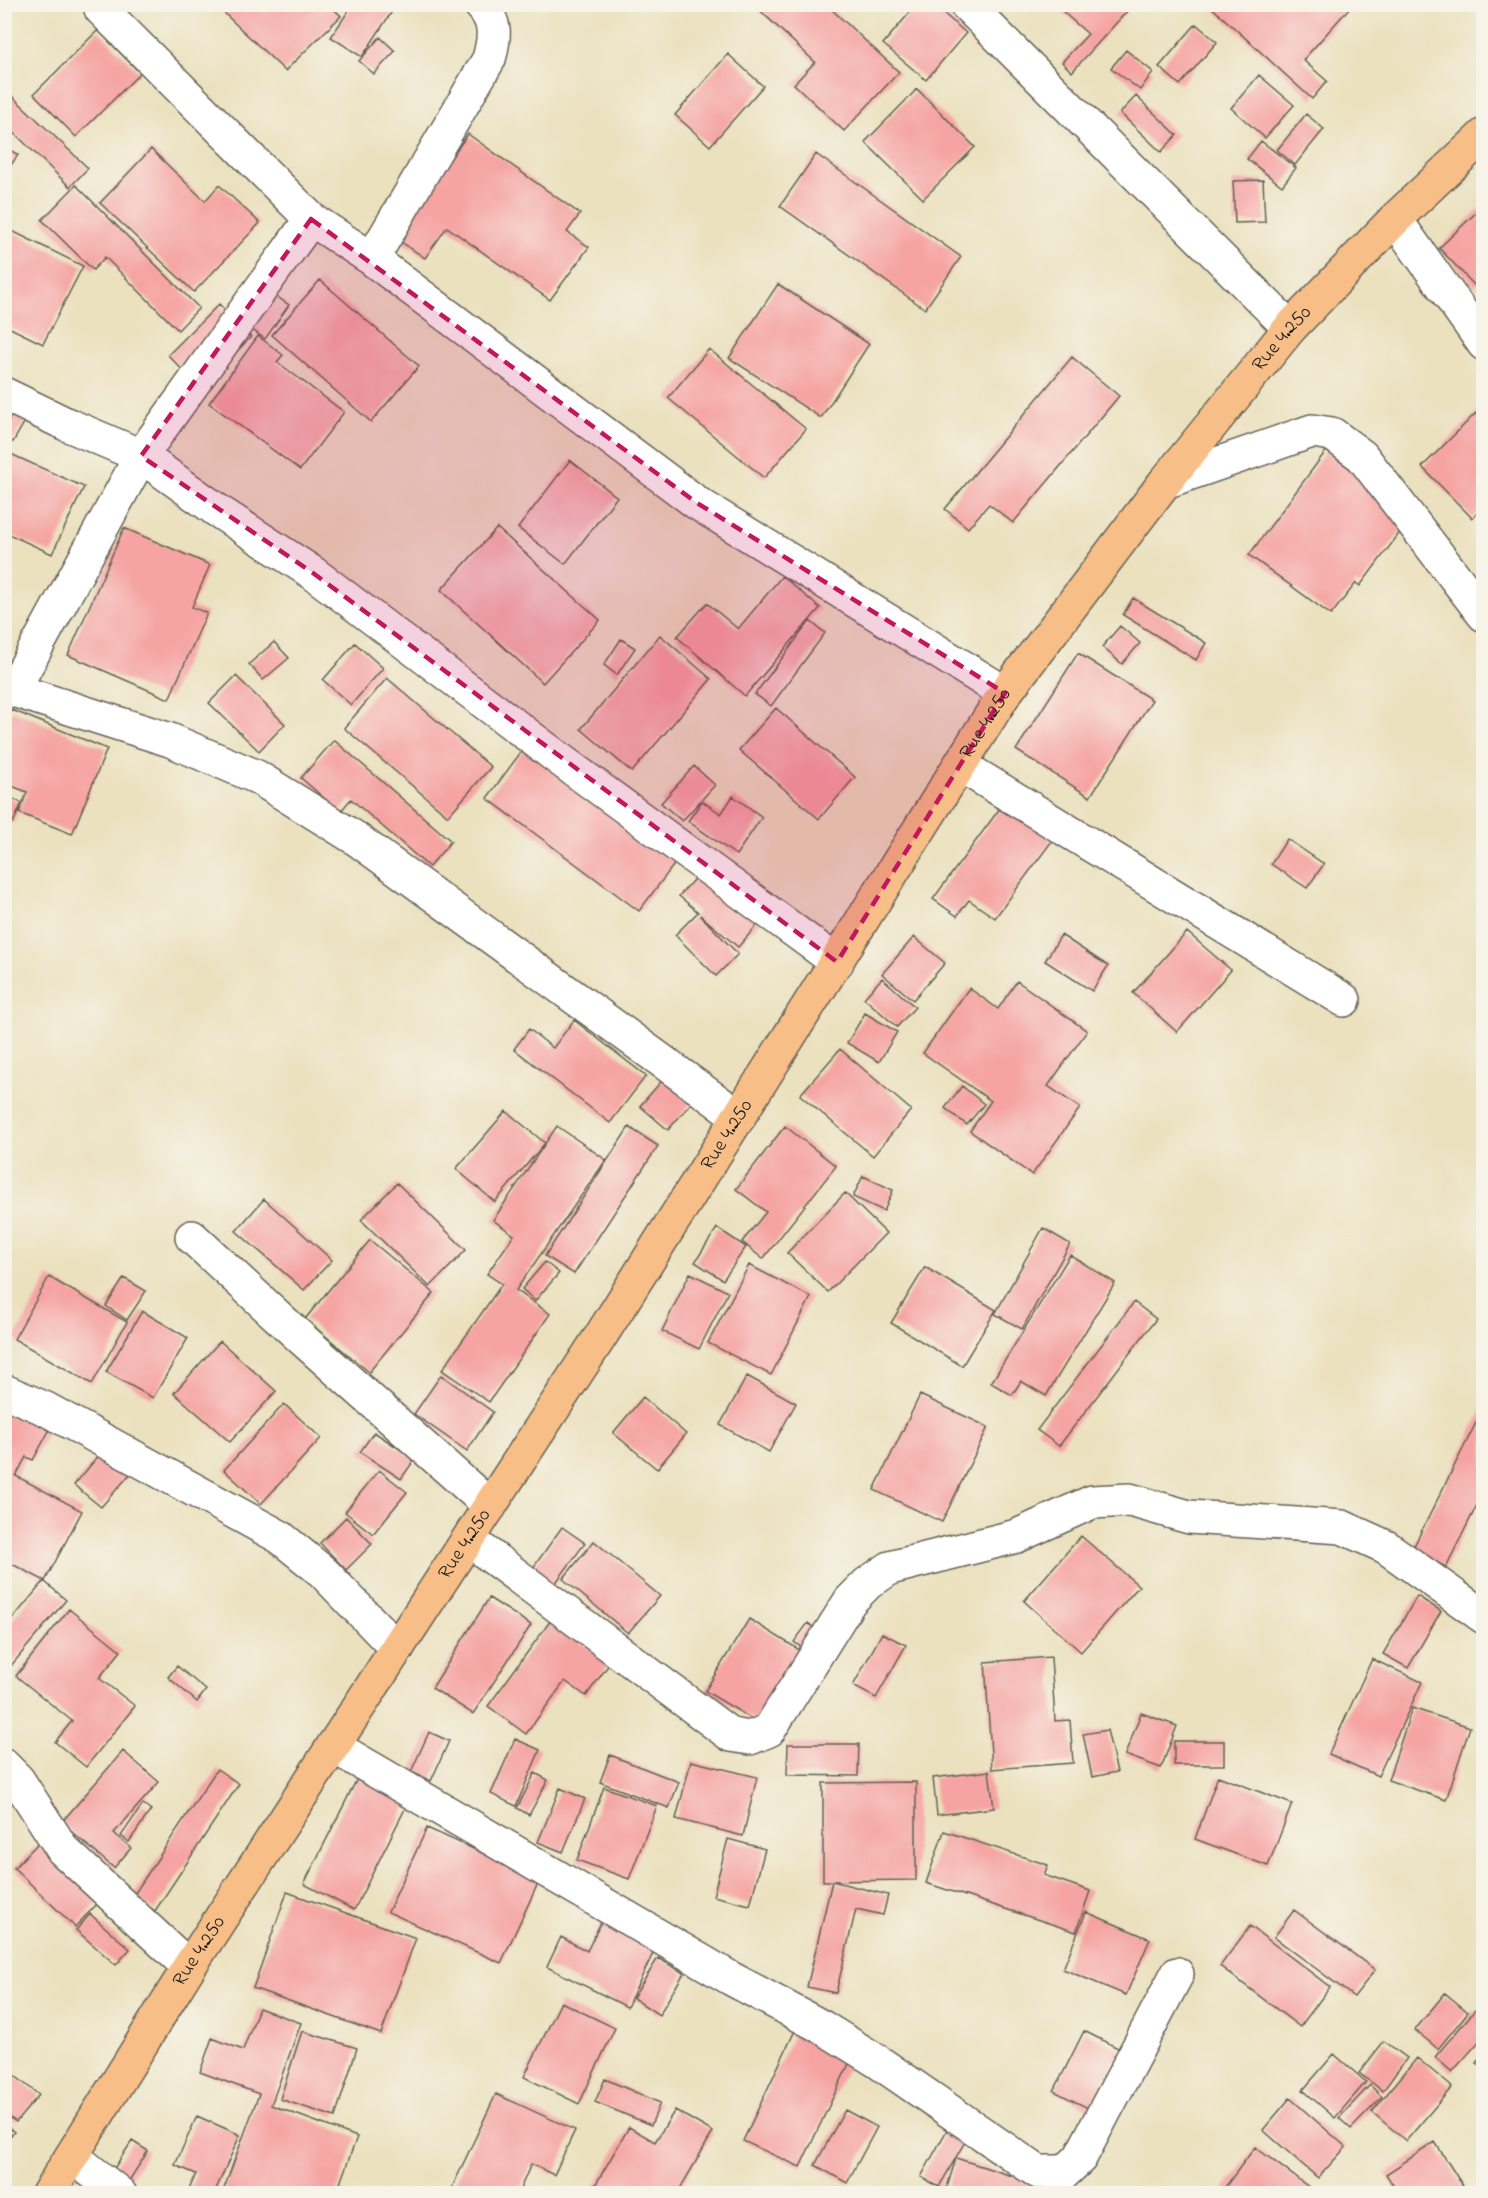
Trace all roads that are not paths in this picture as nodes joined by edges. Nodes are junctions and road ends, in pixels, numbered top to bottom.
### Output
1 (100, 4) edge
2 (480, 4) edge
3 (966, 4) edge
4 (1484, 135) edge
5 (311, 219) junction
6 (1395, 219) junction
7 (372, 259) junction
8 (1290, 328) junction
9 (1484, 344) edge
10 (4, 394) edge
11 (141, 456) junction
12 (1165, 482) junction
13 (1484, 615) edge
14 (9, 689) edge
15 (1005, 693) junction
16 (960, 765) junction
17 (837, 962) junction
18 (1344, 1000) dead end
19 (739, 1117) junction
20 (192, 1237) dead end
21 (4, 1391) edge
22 (490, 1506) junction
23 (469, 1540) junction
24 (1484, 1617) edge
25 (397, 1649) junction
26 (333, 1746) junction
27 (4, 1766) edge
28 (189, 1967) junction
29 (1177, 1974) dead end
30 (72, 2156) junction
31 (48, 2193) edge
32 (120, 2193) edge

1 - 5 street
2 - 7 street
3 - 8 street
4 - 6 main road, Rue 4.250
5 - 7 street
5 - 11 street
6 - 8 main road, Rue 4.250
6 - 9 street
7 - 15 street
8 - 12 main road, Rue 4.250
10 - 11 street
11 - 14 street
11 - 17 street
12 - 13 street
12 - 15 main road, Rue 4.250
14 - 19 street
15 - 16 main road, Rue 4.250
16 - 17 main road, Rue 4.250
16 - 18 street
17 - 19 main road, Rue 4.250
19 - 22 main road, Rue 4.250
20 - 22 street
21 - 25 street
22 - 23 main road, Rue 4.250
23 - 24 street
23 - 25 main road, Rue 4.250
25 - 26 main road, Rue 4.250
26 - 28 main road, Rue 4.250
26 - 29 street
27 - 28 street
28 - 30 main road, Rue 4.250
30 - 31 main road, Rue 4.250
30 - 32 street

